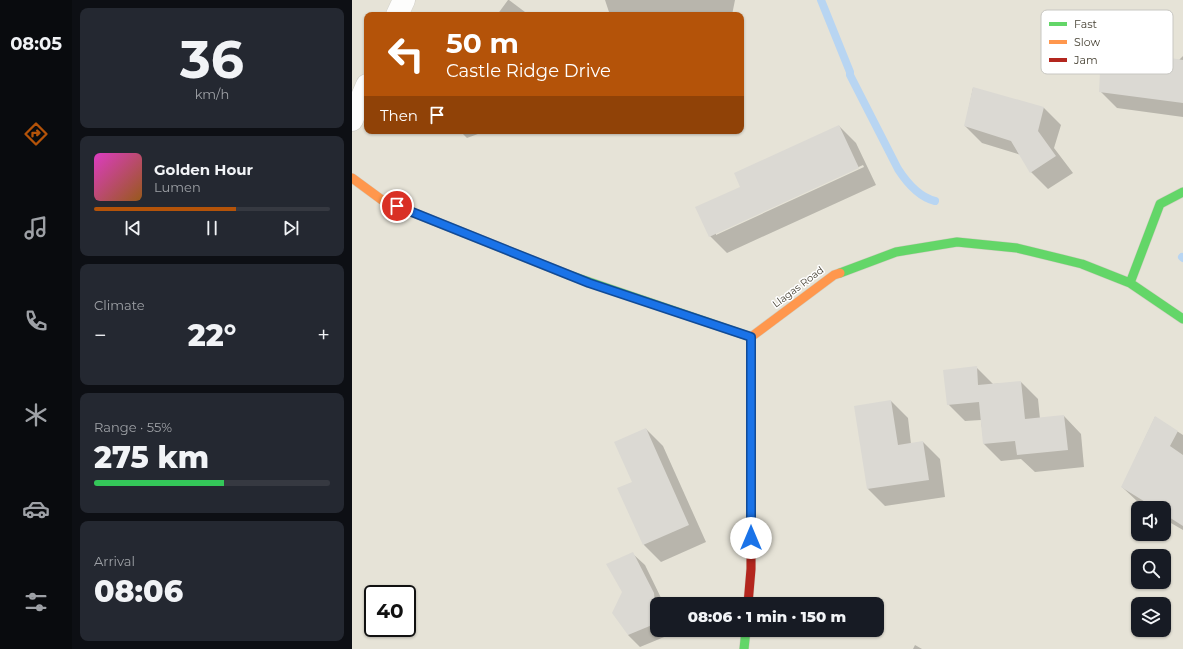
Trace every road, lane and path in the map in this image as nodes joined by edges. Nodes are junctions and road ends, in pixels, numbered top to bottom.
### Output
1 (404, 0) edge
2 (398, 12) edge
3 (364, 92) edge
4 (352, 120) edge
5 (352, 178) edge
6 (1183, 192) edge
7 (1130, 282) junction
8 (1183, 319) edge
9 (751, 337) junction
10 (749, 597) edge
11 (745, 637) edge
12 (744, 649) edge

1 - 2 street
3 - 4 street
5 - 9 street
6 - 7 street
7 - 8 street, Llagas Road
7 - 9 street, Llagas Road
9 - 10 street
11 - 12 street

